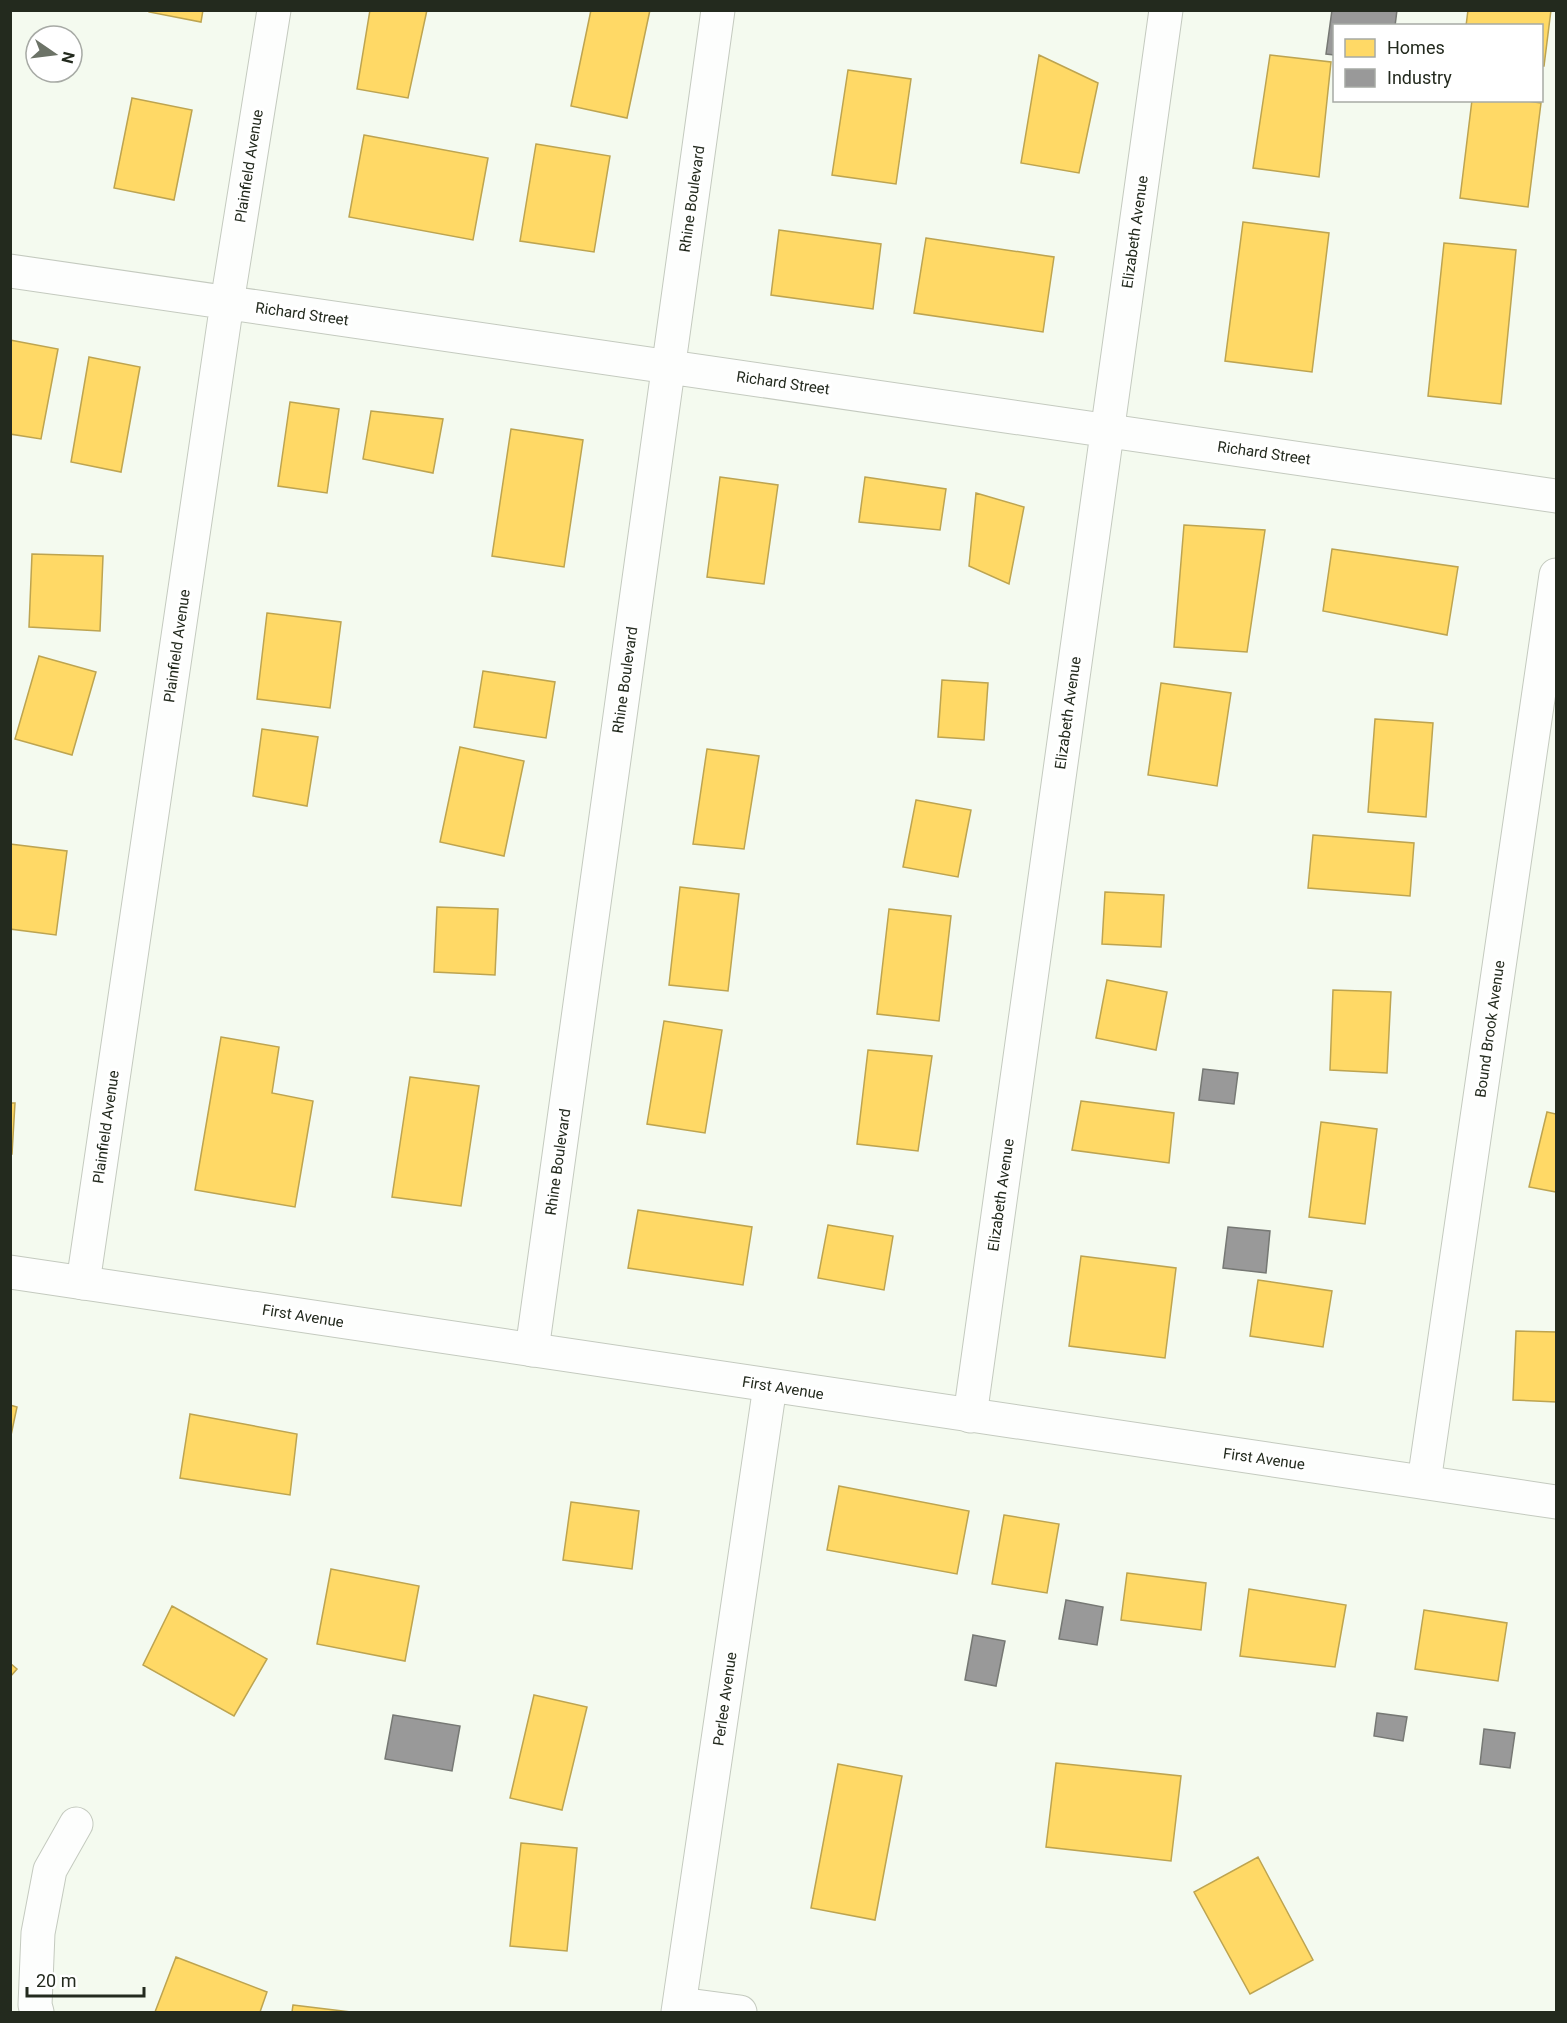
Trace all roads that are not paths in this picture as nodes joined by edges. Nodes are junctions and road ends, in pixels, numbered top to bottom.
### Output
1 (274, 10) edge
2 (718, 10) edge
3 (1166, 10) edge
4 (10, 271) edge
5 (227, 303) junction
6 (669, 367) junction
7 (1107, 430) junction
8 (1557, 496) edge
9 (1557, 575) edge
10 (10, 1272) edge
11 (83, 1283) junction
12 (532, 1350) junction
13 (770, 1386) junction
14 (970, 1416) junction
15 (1424, 1482) junction
16 (1557, 1502) edge
17 (76, 1824) dead end
18 (679, 2008) edge
19 (37, 2013) edge
20 (740, 2013) edge

1 - 5 street, Plainfield Avenue
2 - 6 street, Rhine Boulevard
3 - 7 street, Elizabeth Avenue
4 - 5 street, Richard Street
5 - 6 street, Richard Street
5 - 11 street, Plainfield Avenue
6 - 7 street, Richard Street
6 - 12 street, Rhine Boulevard
7 - 8 street, Richard Street
7 - 14 street, Elizabeth Avenue
9 - 15 street, Bound Brook Avenue
10 - 11 street, First Avenue
11 - 12 street, First Avenue
12 - 13 street, First Avenue
13 - 14 street, First Avenue
13 - 18 street, Perlee Avenue
14 - 15 street, First Avenue
15 - 16 street, First Avenue
17 - 19 street
18 - 20 street

